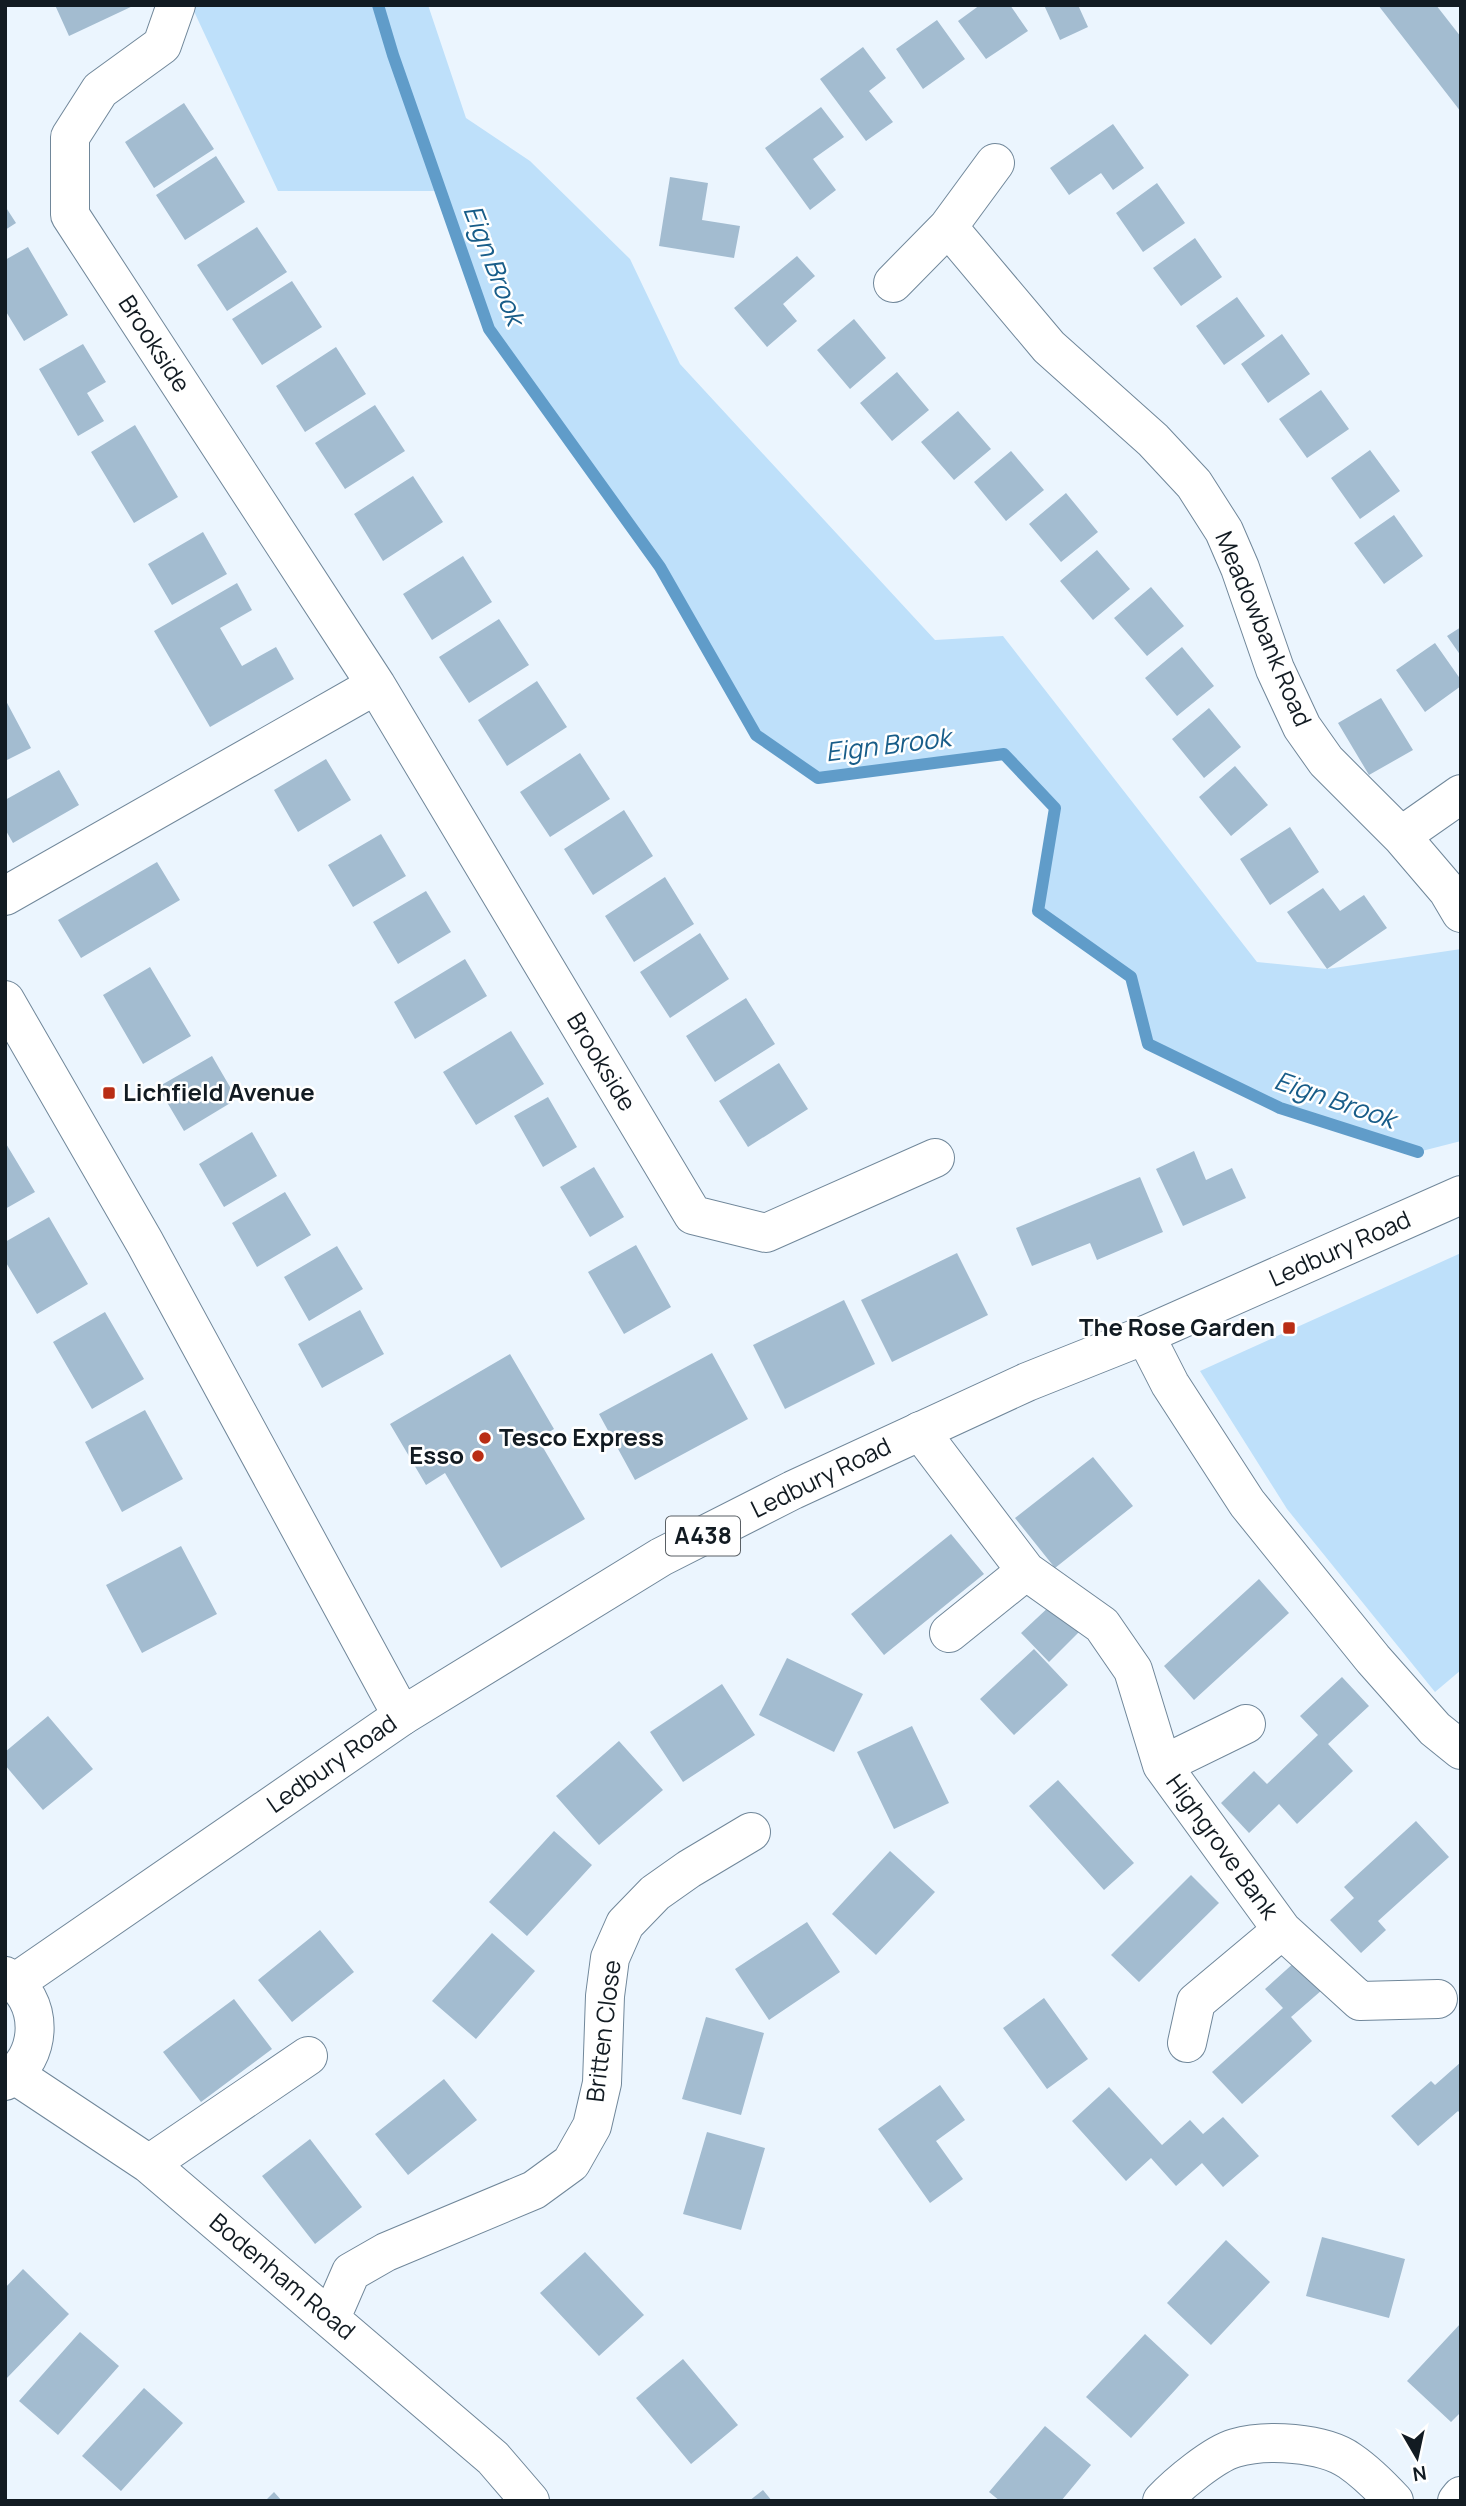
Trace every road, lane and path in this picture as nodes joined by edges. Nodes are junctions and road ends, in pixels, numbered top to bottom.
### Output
1 (176, 5) edge
2 (995, 163) dead end
3 (948, 227) junction
4 (893, 283) dead end
5 (376, 685) junction
6 (1461, 794) edge
7 (1401, 836) junction
8 (5, 897) edge
9 (1461, 913) edge
10 (5, 1000) edge
11 (936, 1158) dead end
12 (1455, 1198) edge
13 (1144, 1335) junction
14 (920, 1431) junction
15 (1026, 1572) junction
16 (949, 1633) dead end
17 (402, 1716) junction
18 (1246, 1724) dead end
19 (1461, 1750) edge
20 (1162, 1765) junction
21 (751, 1832) dead end
22 (1282, 1930) junction
23 (11, 1979) edge
24 (1438, 1999) dead end
25 (1187, 2043) dead end
26 (309, 2056) dead end
27 (10, 2078) edge
28 (149, 2164) junction
29 (331, 2318) junction
30 (1461, 2496) edge
31 (530, 2501) edge
32 (1161, 2501) edge
33 (1394, 2501) edge
34 (1457, 2501) edge

1 - 5 main road, Brookside
2 - 3 main road
3 - 4 main road
3 - 7 main road, Meadowbank Road
5 - 8 main road
5 - 11 main road, Brookside
6 - 7 main road
7 - 9 main road, Meadowbank Road
10 - 17 main road
12 - 13 main road, Ledbury Road / A438
13 - 14 main road, Ledbury Road / A438
13 - 19 main road
14 - 15 main road, Highgrove Bank
14 - 17 main road, Ledbury Road / A438
15 - 16 main road
15 - 20 main road, Highgrove Bank
17 - 23 main road, Ledbury Road / A438
18 - 20 main road, Highgrove Bank
20 - 22 main road, Highgrove Bank
21 - 29 main road, Britten Close
22 - 24 main road, Highgrove Bank
22 - 25 main road, Highgrove Bank
23 - 27 main road
26 - 28 main road
27 - 28 main road, Bodenham Road
28 - 29 main road, Bodenham Road
29 - 31 main road, Bodenham Road
30 - 34 main road
32 - 33 main road

